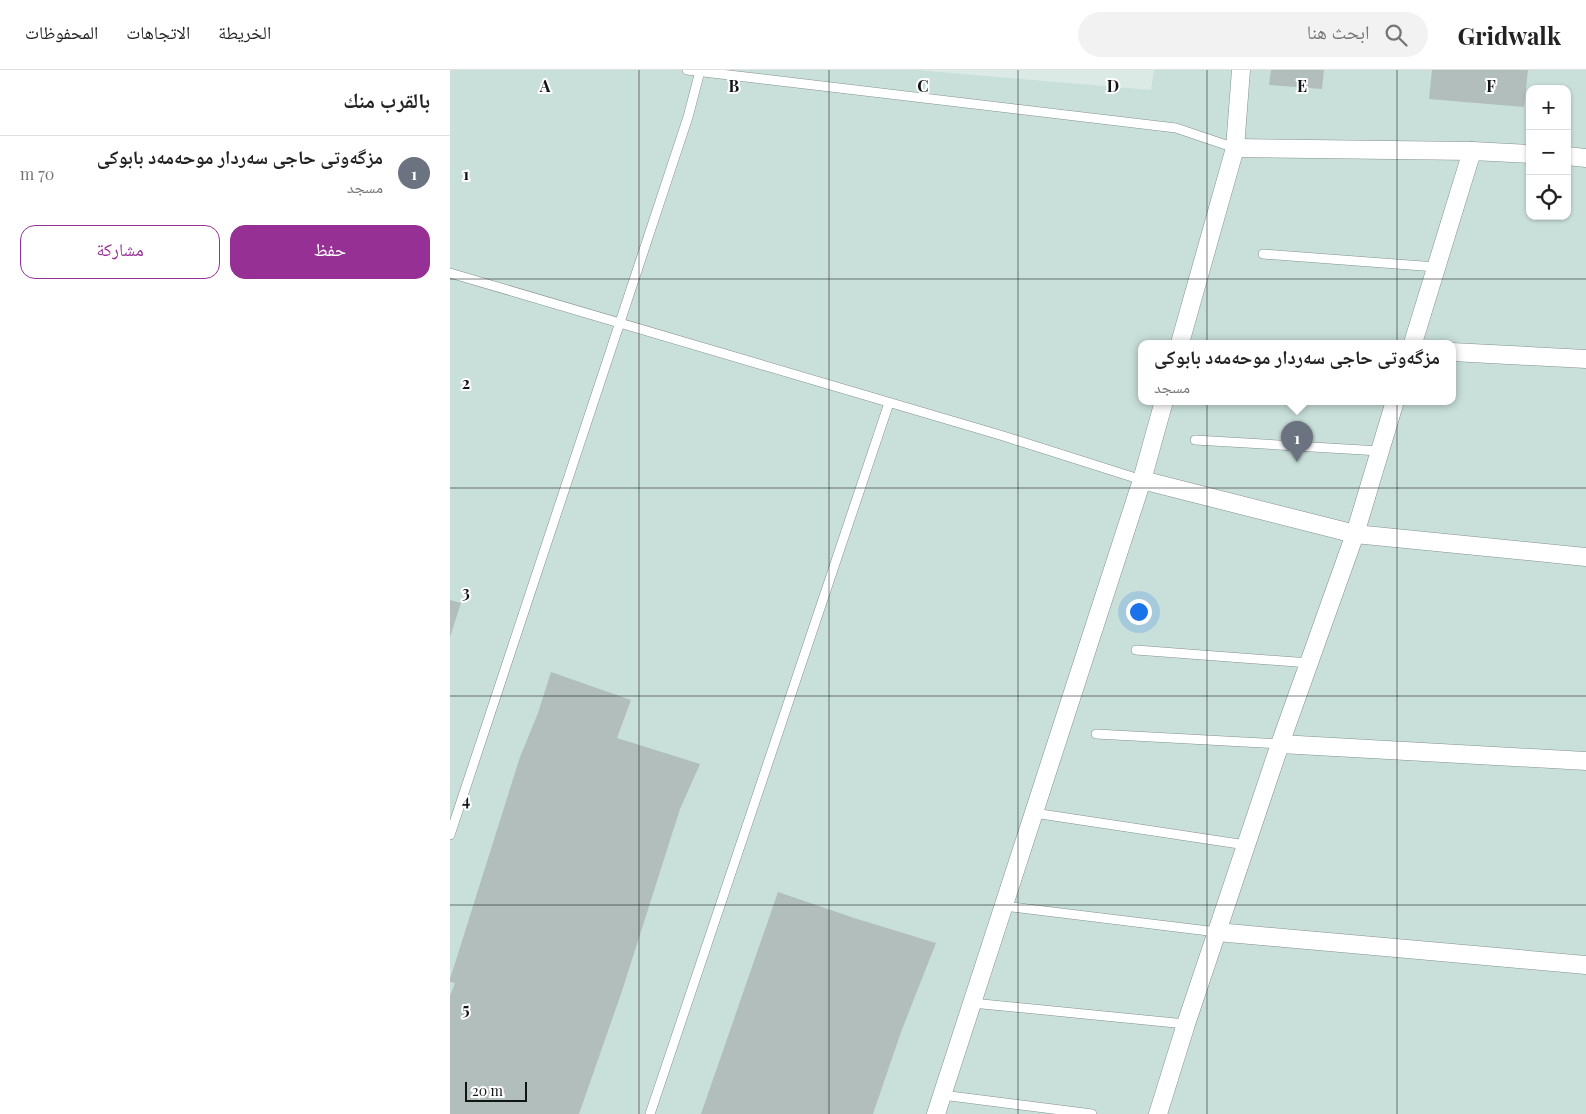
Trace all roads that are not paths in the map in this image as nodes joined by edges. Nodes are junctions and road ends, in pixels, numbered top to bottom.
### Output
1 (687, 70) edge
2 (1241, 70) edge
3 (700, 71) junction
4 (1235, 148) junction
5 (1472, 151) junction
6 (1526, 154) edge
7 (1571, 156) edge
8 (1586, 158) edge
9 (1263, 254) dead end
10 (1436, 267) junction
11 (450, 273) edge
12 (619, 323) junction
13 (1181, 340) edge
14 (1414, 340) edge
15 (1456, 352) edge
16 (1586, 359) edge
17 (889, 403) junction
18 (1163, 405) edge
19 (1394, 405) edge
20 (1195, 440) dead end
21 (1380, 451) junction
22 (1142, 480) junction
23 (1354, 534) junction
24 (1586, 557) edge
25 (1136, 650) dead end
26 (1309, 663) junction
27 (1096, 734) dead end
28 (1280, 744) junction
29 (1586, 761) edge
30 (1034, 813) junction
31 (450, 835) edge
32 (1246, 845) junction
33 (1004, 906) junction
34 (1217, 932) junction
35 (1586, 965) edge
36 (972, 1003) junction
37 (1186, 1024) junction
38 (942, 1095) junction
39 (650, 1114) edge
40 (936, 1114) edge
41 (1092, 1114) edge
42 (1158, 1114) edge

1 - 3 lane
2 - 4 street
3 - 4 lane
3 - 12 lane
4 - 5 street
4 - 13 street
5 - 6 street
5 - 10 street
7 - 8 street
9 - 10 lane
10 - 14 street
11 - 12 lane
12 - 17 lane
12 - 31 lane
15 - 16 street
17 - 22 lane
17 - 39 lane
18 - 22 street
19 - 21 street
20 - 21 lane
21 - 23 street
22 - 23 street
22 - 30 street
23 - 24 street
23 - 26 street
25 - 26 lane
26 - 28 street
27 - 28 lane
28 - 29 street
28 - 32 street
30 - 32 lane
30 - 33 street
32 - 34 street
33 - 34 lane
33 - 36 street
34 - 35 street
34 - 37 street
36 - 37 lane
36 - 38 street
37 - 42 street
38 - 40 street
38 - 41 lane

